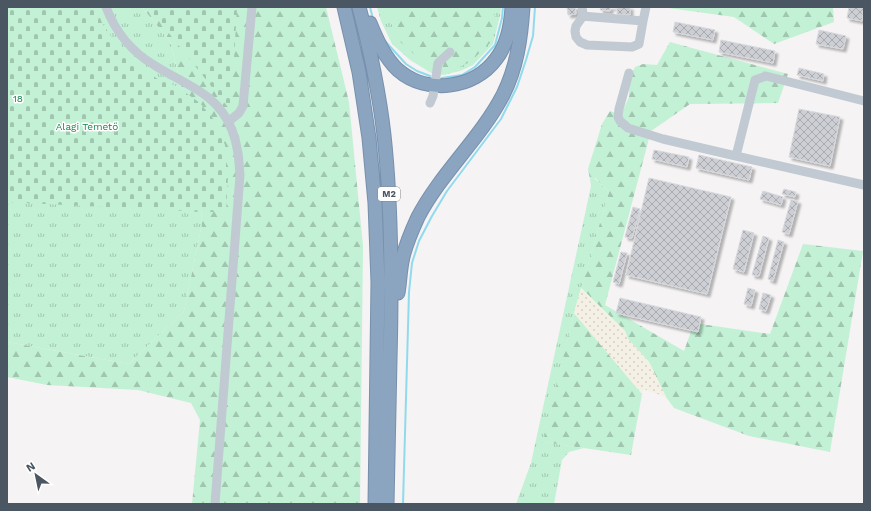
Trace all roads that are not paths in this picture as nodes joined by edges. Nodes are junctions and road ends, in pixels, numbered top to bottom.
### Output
1 (106, 7) edge
2 (252, 7) edge
3 (344, 7) edge
4 (359, 7) edge
5 (362, 7) edge
6 (512, 7) edge
7 (523, 7) edge
8 (646, 7) edge
9 (582, 11) edge
10 (643, 21) junction
11 (450, 52) dead end
12 (629, 73) dead end
13 (435, 85) junction
14 (864, 101) edge
15 (430, 103) dead end
16 (228, 122) junction
17 (736, 156) junction
18 (864, 185) edge
19 (391, 324) junction
20 (214, 504) edge
21 (375, 504) edge
22 (388, 504) edge

1 - 16 street
2 - 16 street
3 - 21 highway, M2
4 - 19 highway, M2
5 - 13 highway
6 - 13 highway
7 - 19 highway
8 - 10 street
9 - 10 street
9 - 10 street
11 - 13 street
12 - 17 street
13 - 15 street
14 - 17 street
16 - 20 street
17 - 18 street
19 - 22 highway, M2

